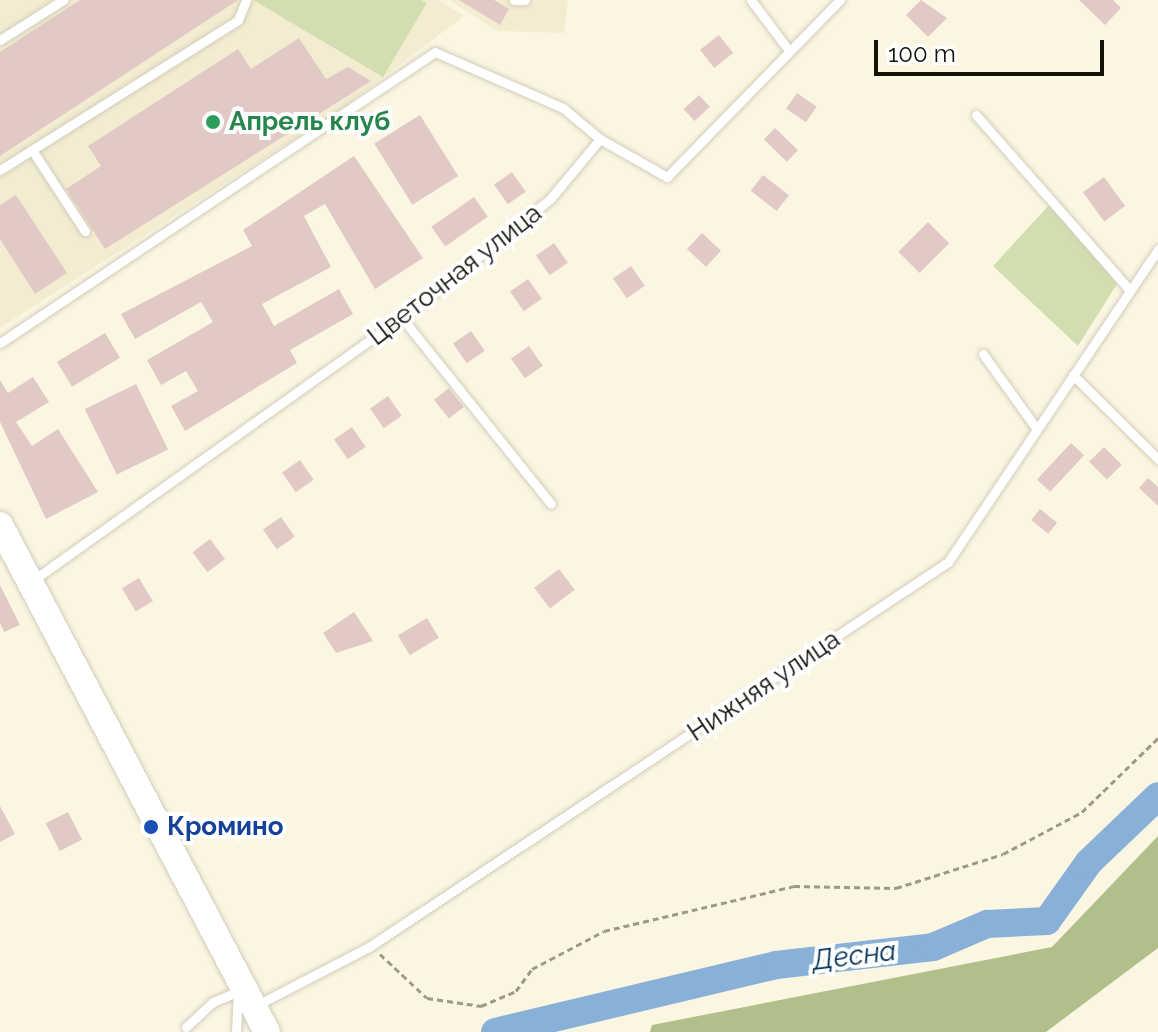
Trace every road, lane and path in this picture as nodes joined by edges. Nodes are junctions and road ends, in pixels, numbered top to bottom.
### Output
1 (63, 0) edge
2 (246, 0) edge
3 (514, 0) edge
4 (525, 0) edge
5 (751, 0) edge
6 (840, 0) edge
7 (0, 40) edge
8 (787, 48) junction
9 (976, 115) dead end
10 (600, 139) junction
11 (32, 150) junction
12 (0, 170) edge
13 (85, 231) dead end
14 (1158, 249) edge
15 (1129, 289) junction
16 (402, 318) junction
17 (0, 343) edge
18 (983, 354) dead end
19 (1073, 375) junction
20 (1036, 428) junction
21 (1158, 459) edge
22 (551, 504) dead end
23 (0, 525) edge
24 (29, 583) junction
25 (1158, 738) edge
26 (369, 947) junction
27 (247, 994) junction
28 (186, 1027) dead end
29 (236, 1032) edge
30 (267, 1032) edge

1 - 7 lane
2 - 11 lane
3 - 4 lane
5 - 8 lane
6 - 8 lane
8 - 10 lane
9 - 15 lane
10 - 16 lane, Цветочная улица
10 - 17 lane
11 - 12 lane
11 - 13 lane
14 - 15 lane, Нижняя улица
15 - 19 lane, Нижняя улица
16 - 22 lane
16 - 24 lane, Цветочная улица
18 - 20 lane
19 - 20 lane, Нижняя улица
19 - 21 lane
20 - 26 lane, Нижняя улица
23 - 24 street
24 - 27 street
25 - 26 path
26 - 27 lane, Нижняя улица
27 - 28 lane, Нижняя улица
27 - 29 lane
27 - 30 street

